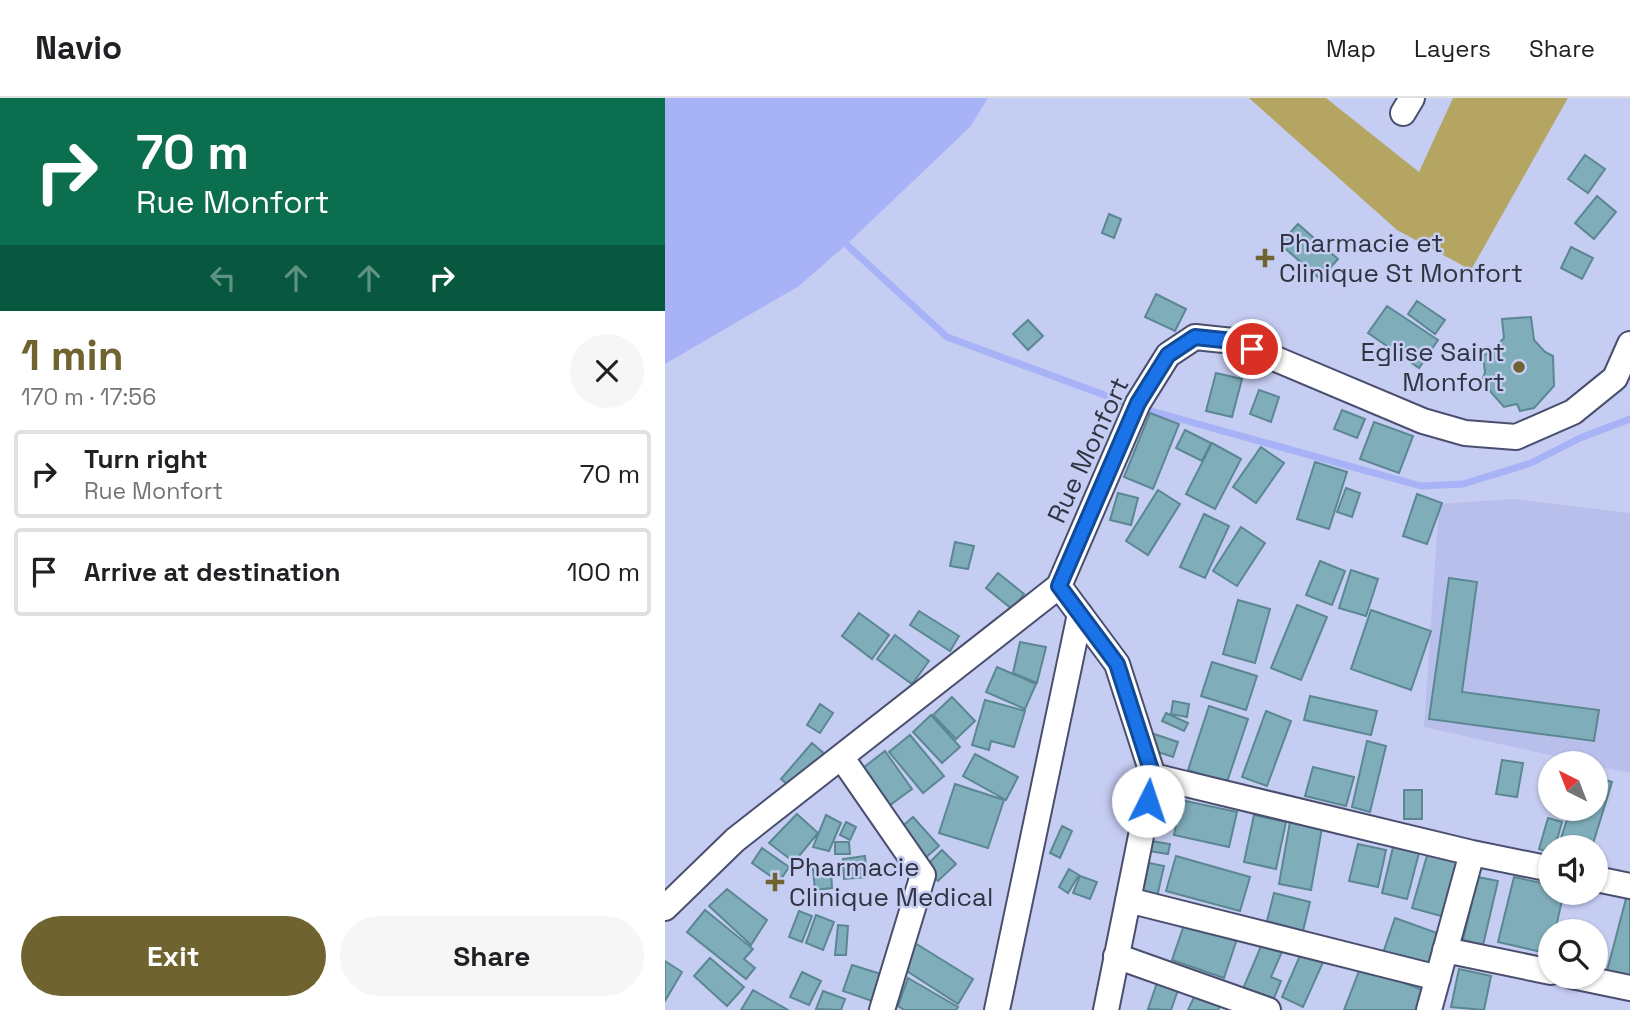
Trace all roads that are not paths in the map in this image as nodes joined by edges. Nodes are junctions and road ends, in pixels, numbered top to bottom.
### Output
1 (1630, 344) edge
2 (1623, 378) edge
3 (1059, 586) junction
4 (1080, 614) junction
5 (842, 758) junction
6 (1153, 776) junction
7 (1472, 853) junction
8 (1538, 866) edge
9 (1608, 881) edge
10 (1630, 886) edge
11 (1128, 900) junction
12 (665, 908) edge
13 (1445, 950) junction
14 (1116, 957) junction
15 (1538, 969) edge
16 (1437, 978) junction
17 (1608, 984) edge
18 (1630, 989) edge
19 (882, 1010) edge
20 (997, 1010) edge
21 (1106, 1010) edge
22 (1268, 1010) edge
23 (1429, 1010) edge

1 - 2 street, Rue Monfort
2 - 3 street, Rue Monfort
3 - 4 street
3 - 5 street, Rue Monfort
4 - 6 street
4 - 20 street
5 - 12 street, Rue Monfort
5 - 19 street
6 - 7 street
6 - 11 street
7 - 8 street
7 - 13 street
9 - 10 street
11 - 14 street
11 - 16 street
13 - 15 street
13 - 16 street
14 - 21 street
14 - 22 street
16 - 23 street
17 - 18 street

